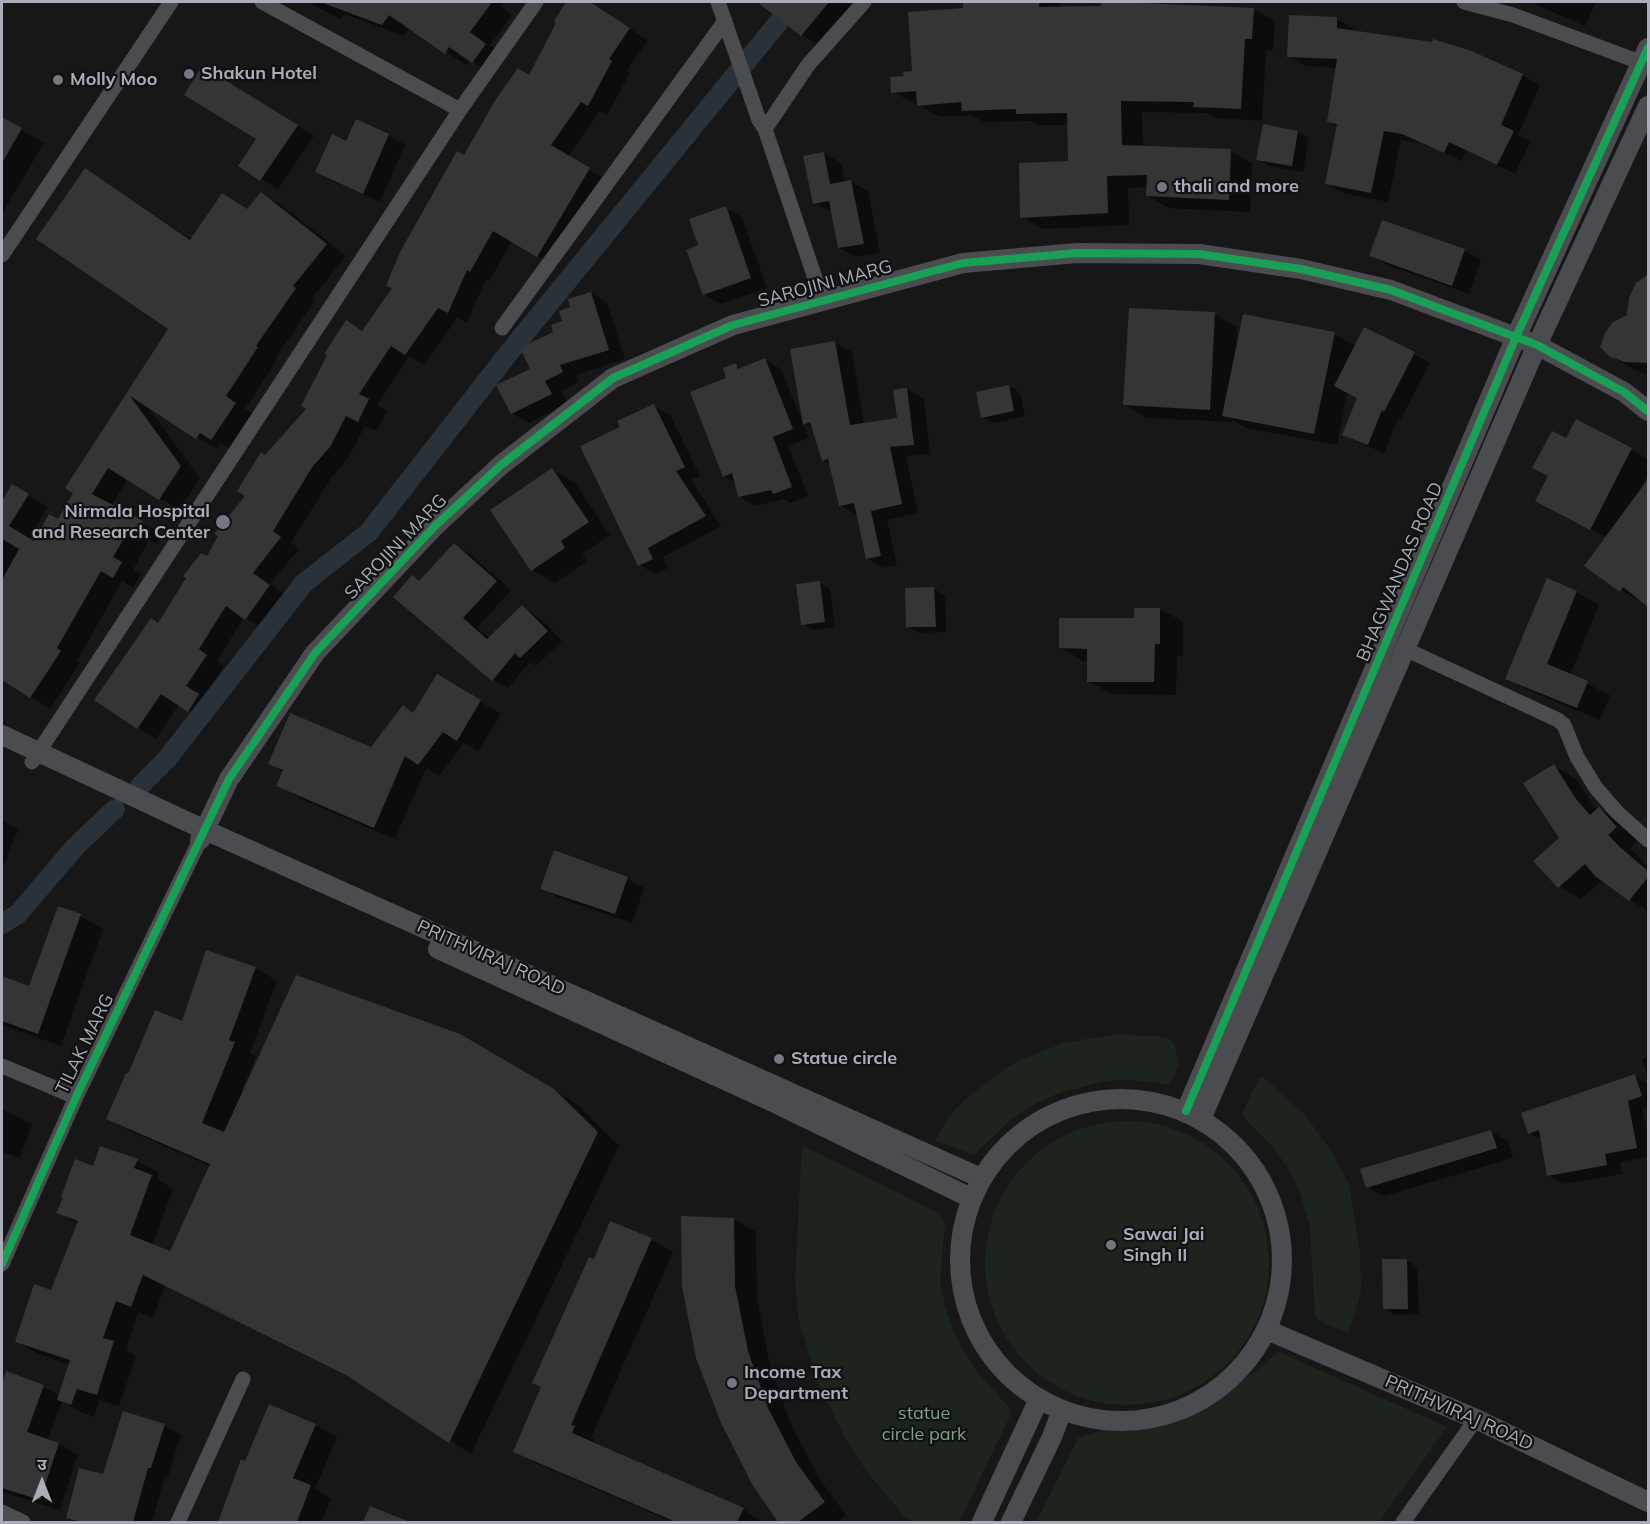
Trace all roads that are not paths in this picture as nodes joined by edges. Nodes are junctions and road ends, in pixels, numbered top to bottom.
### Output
1 (171, 2) edge
2 (262, 2) edge
3 (536, 2) edge
4 (718, 2) edge
5 (864, 2) edge
6 (1464, 2) edge
7 (725, 21) junction
8 (1646, 59) edge
9 (460, 110) junction
10 (1646, 118) edge
11 (762, 124) junction
12 (2, 255) edge
13 (822, 299) junction
14 (502, 328) dead end
15 (1516, 337) junction
16 (1537, 345) junction
17 (1648, 411) edge
18 (1405, 649) junction
19 (2, 735) edge
20 (2, 748) edge
21 (34, 757) junction
22 (203, 835) junction
23 (1648, 840) edge
24 (2, 1066) edge
25 (76, 1097) junction
26 (1193, 1115) junction
27 (981, 1178) junction
28 (971, 1198) junction
29 (2, 1264) edge
30 (1267, 1330) junction
31 (243, 1379) dead end
32 (1039, 1400) junction
33 (1062, 1410) junction
34 (1476, 1419) junction
35 (1648, 1502) edge
36 (2, 1512) edge
37 (23, 1522) edge
38 (178, 1522) edge
39 (982, 1522) edge
40 (1011, 1522) edge
41 (1403, 1522) edge

1 - 12 street
2 - 9 street
3 - 9 street
4 - 7 street
5 - 11 street
6 - 8 street
7 - 11 street
7 - 14 street
8 - 15 street, BHAGWANDAS ROAD
9 - 21 street
10 - 16 street, BHAGWANDAS ROAD
11 - 13 street
13 - 15 street, SAROJINI MARG
13 - 22 street, SAROJINI MARG
15 - 16 street, SAROJINI MARG
15 - 26 street, BHAGWANDAS ROAD
16 - 17 street, SAROJINI MARG
16 - 18 street, BHAGWANDAS ROAD
18 - 23 street
18 - 26 street, BHAGWANDAS ROAD
19 - 21 street, PRITHVIRAJ ROAD
20 - 21 street, PRITHVIRAJ ROAD
21 - 22 street, PRITHVIRAJ ROAD
22 - 25 street, TILAK MARG
22 - 27 street, PRITHVIRAJ ROAD
22 - 28 street, PRITHVIRAJ ROAD
24 - 25 street
25 - 29 street, TILAK MARG
26 - 27 street
26 - 30 street
27 - 28 street
28 - 32 street
30 - 33 street
30 - 34 street, PRITHVIRAJ ROAD
31 - 38 street
32 - 33 street
32 - 39 street
33 - 40 street
34 - 35 street, PRITHVIRAJ ROAD
34 - 41 street
36 - 37 street

